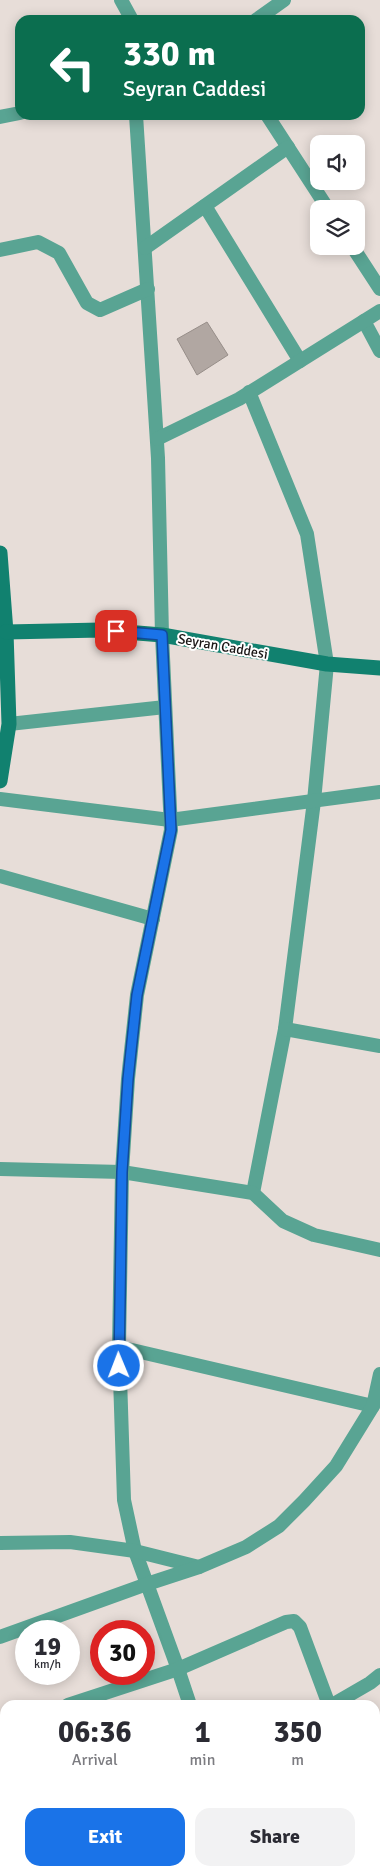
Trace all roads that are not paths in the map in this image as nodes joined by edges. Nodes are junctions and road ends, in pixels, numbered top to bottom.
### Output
1 (121, 0) edge
2 (284, 0) edge
3 (129, 15) edge
4 (263, 15) edge
5 (15, 114) edge
6 (0, 117) edge
7 (136, 120) edge
8 (270, 120) edge
9 (288, 147) junction
10 (322, 200) edge
11 (205, 206) junction
12 (145, 248) junction
13 (0, 250) edge
14 (358, 255) edge
15 (148, 288) junction
16 (380, 289) edge
17 (380, 311) edge
18 (364, 321) junction
19 (380, 350) edge
20 (300, 361) junction
21 (249, 392) junction
22 (157, 439) junction
23 (0, 552) edge
24 (6, 632) junction
25 (162, 635) junction
26 (328, 664) junction
27 (380, 668) edge
28 (165, 707) junction
29 (9, 724) junction
30 (0, 782) edge
31 (380, 792) edge
32 (0, 799) edge
33 (314, 801) junction
34 (170, 820) junction
35 (0, 876) edge
36 (152, 919) junction
37 (285, 1028) junction
38 (380, 1046) edge
39 (0, 1169) edge
40 (122, 1172) junction
41 (253, 1193) junction
42 (380, 1250) edge
43 (119, 1347) junction
44 (380, 1374) edge
45 (373, 1406) junction
46 (0, 1543) edge
47 (135, 1551) junction
48 (199, 1567) junction
49 (146, 1584) junction
50 (0, 1637) edge
51 (178, 1669) junction
52 (380, 1675) edge
53 (83, 1700) edge
54 (188, 1700) edge
55 (329, 1700) edge
56 (340, 1700) edge

1 - 3 street
2 - 4 street
5 - 6 street
7 - 12 street
8 - 9 street
9 - 10 street
9 - 11 street
11 - 12 street
11 - 20 street
12 - 15 street
13 - 15 street
14 - 16 street
15 - 22 street
17 - 18 street
18 - 19 street
18 - 20 street
20 - 21 street
21 - 22 street
21 - 26 street
22 - 25 street
23 - 24 street
24 - 25 street, Seyran Caddesi
24 - 29 street
25 - 26 street, Seyran Caddesi
25 - 28 street
26 - 27 street, Seyran Caddesi
26 - 33 street
28 - 29 street
28 - 34 street
29 - 30 street
31 - 33 street
32 - 34 street
33 - 34 street
33 - 37 street
34 - 36 street
35 - 36 street
36 - 40 street
37 - 38 street
37 - 41 street
39 - 40 street
40 - 41 street
40 - 43 street
41 - 42 street
43 - 45 street
43 - 47 street
44 - 45 street
45 - 48 street
46 - 47 street
47 - 48 street
47 - 49 street
48 - 49 street
49 - 50 street
49 - 51 street
51 - 53 street
51 - 54 street
51 - 55 street
52 - 56 street

